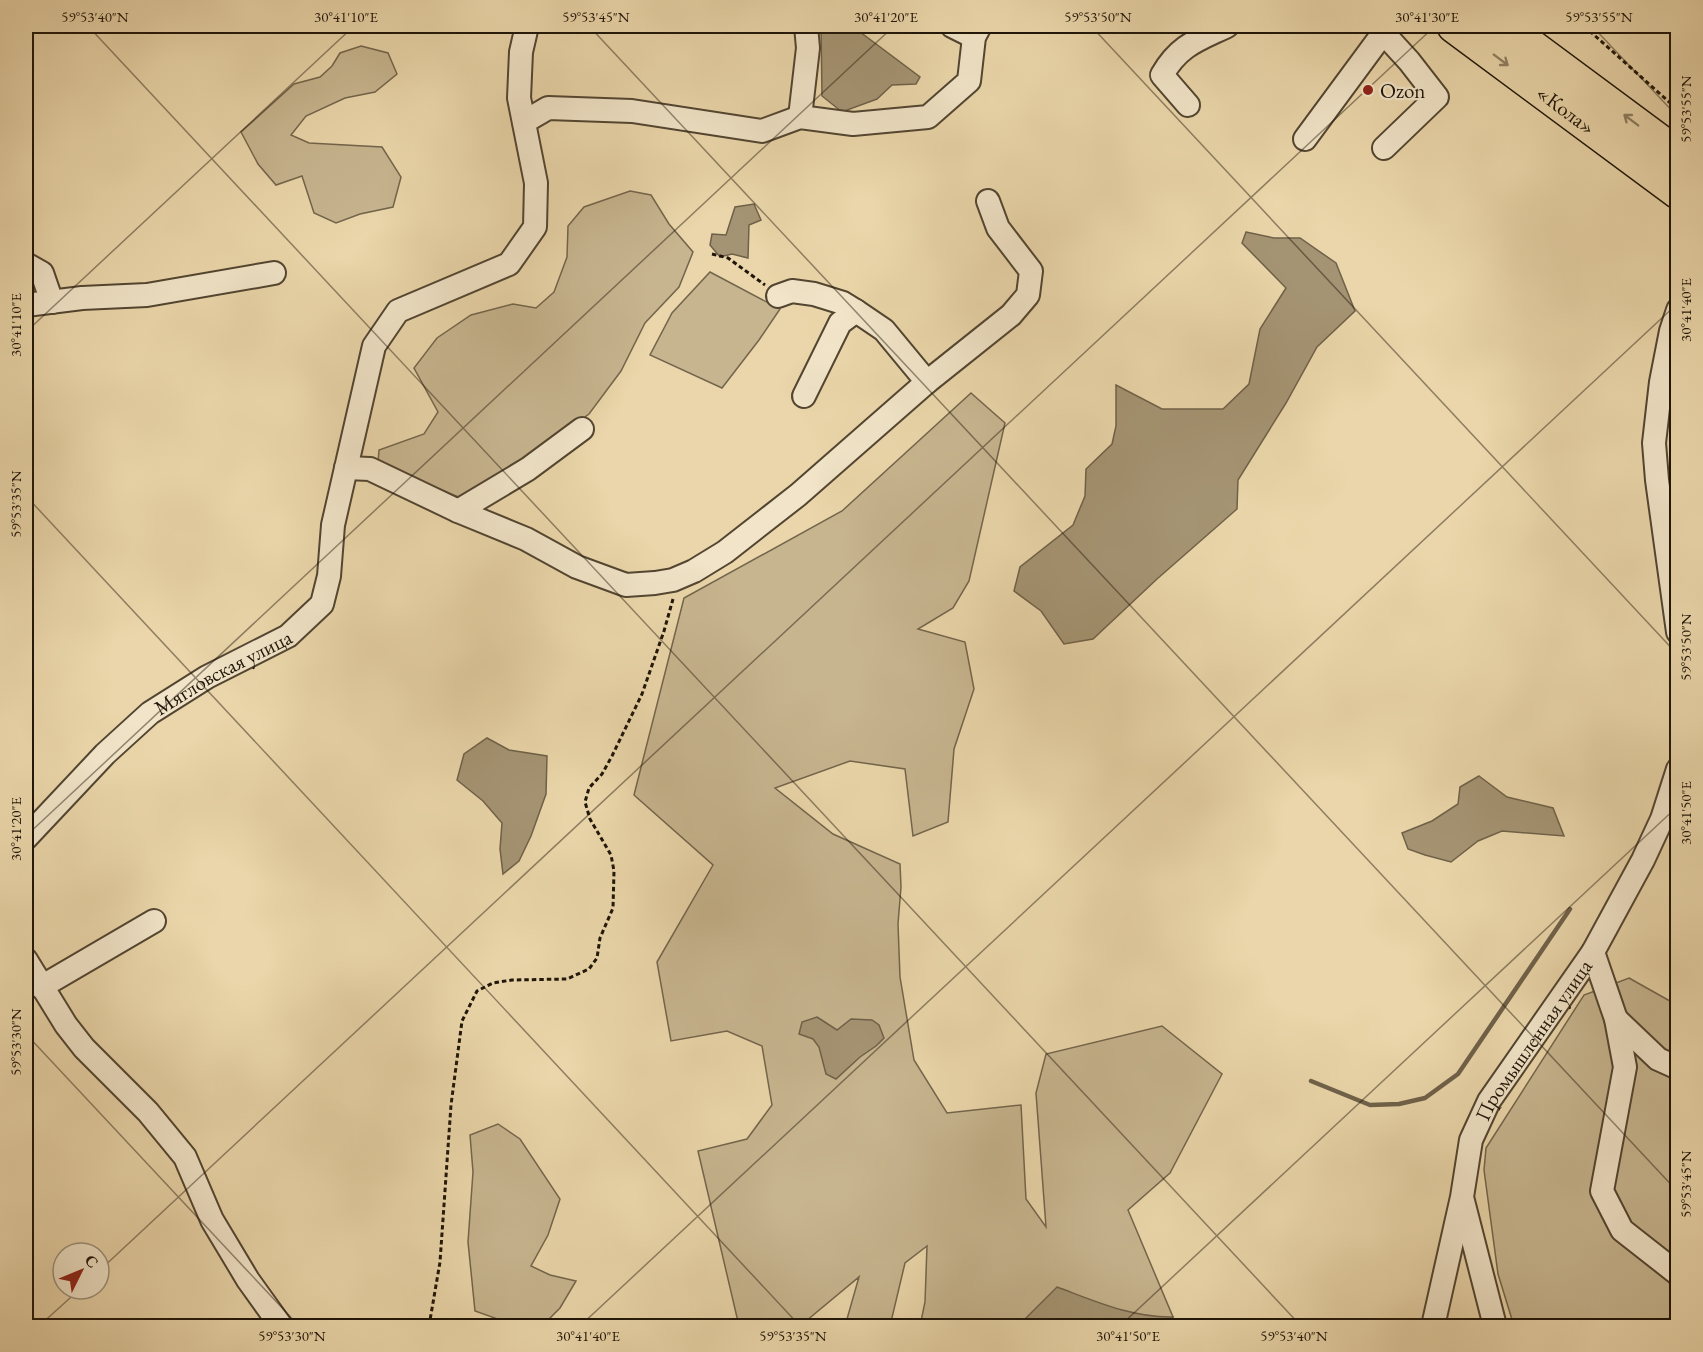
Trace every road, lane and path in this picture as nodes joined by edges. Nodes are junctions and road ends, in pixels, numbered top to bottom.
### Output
1 (527, 26) edge
2 (806, 26) edge
3 (952, 26) edge
4 (1227, 26) edge
5 (1454, 26) edge
6 (1504, 26) edge
7 (1584, 26) edge
8 (1380, 29) edge
9 (977, 31) edge
10 (1188, 105) dead end
11 (1677, 110) edge
12 (800, 117) junction
13 (524, 122) junction
14 (1305, 139) dead end
15 (1384, 148) dead end
16 (1677, 155) edge
17 (1677, 192) edge
18 (988, 201) dead end
19 (712, 254) dead end
20 (26, 264) edge
21 (274, 273) dead end
22 (778, 296) joint
23 (52, 302) junction
24 (26, 304) edge
25 (1677, 310) edge
26 (856, 311) junction
27 (927, 382) junction
28 (804, 396) dead end
29 (582, 429) dead end
30 (346, 468) junction
31 (458, 511) junction
32 (673, 580) junction
33 (1677, 632) edge
34 (1677, 769) edge
35 (26, 838) edge
36 (154, 921) dead end
37 (1593, 952) junction
38 (26, 960) edge
39 (41, 987) junction
40 (1616, 1019) junction
41 (1677, 1068) edge
42 (1462, 1197) junction
43 (1677, 1274) edge
44 (281, 1326) edge
45 (429, 1326) edge
46 (1432, 1326) edge
47 (1495, 1326) edge

1 - 13 street, Мягловская улица
2 - 12 street
3 - 9 street
4 - 10 street
5 -> 17 highway, «Кола»
16 -> 6 highway, «Кола»
7 - 11 path
8 - 14 street
8 - 15 street
9 - 12 street
12 - 13 street
13 - 30 street, Мягловская улица
18 - 27 street
19 - 22 path
20 - 23 street
21 - 23 street
22 - 26 street
23 - 24 street
25 - 33 street
26 - 27 street
26 - 28 street
27 - 32 street
29 - 31 street
30 - 31 street
30 - 35 street, Мягловская улица
31 - 32 street
32 - 45 path
34 - 37 street, Промышленная улица
36 - 39 street
37 - 40 street
37 - 42 street, Промышленная улица
38 - 39 street
39 - 44 street
40 - 41 street
40 - 43 street
42 - 46 street, Промышленная улица
42 - 47 street

